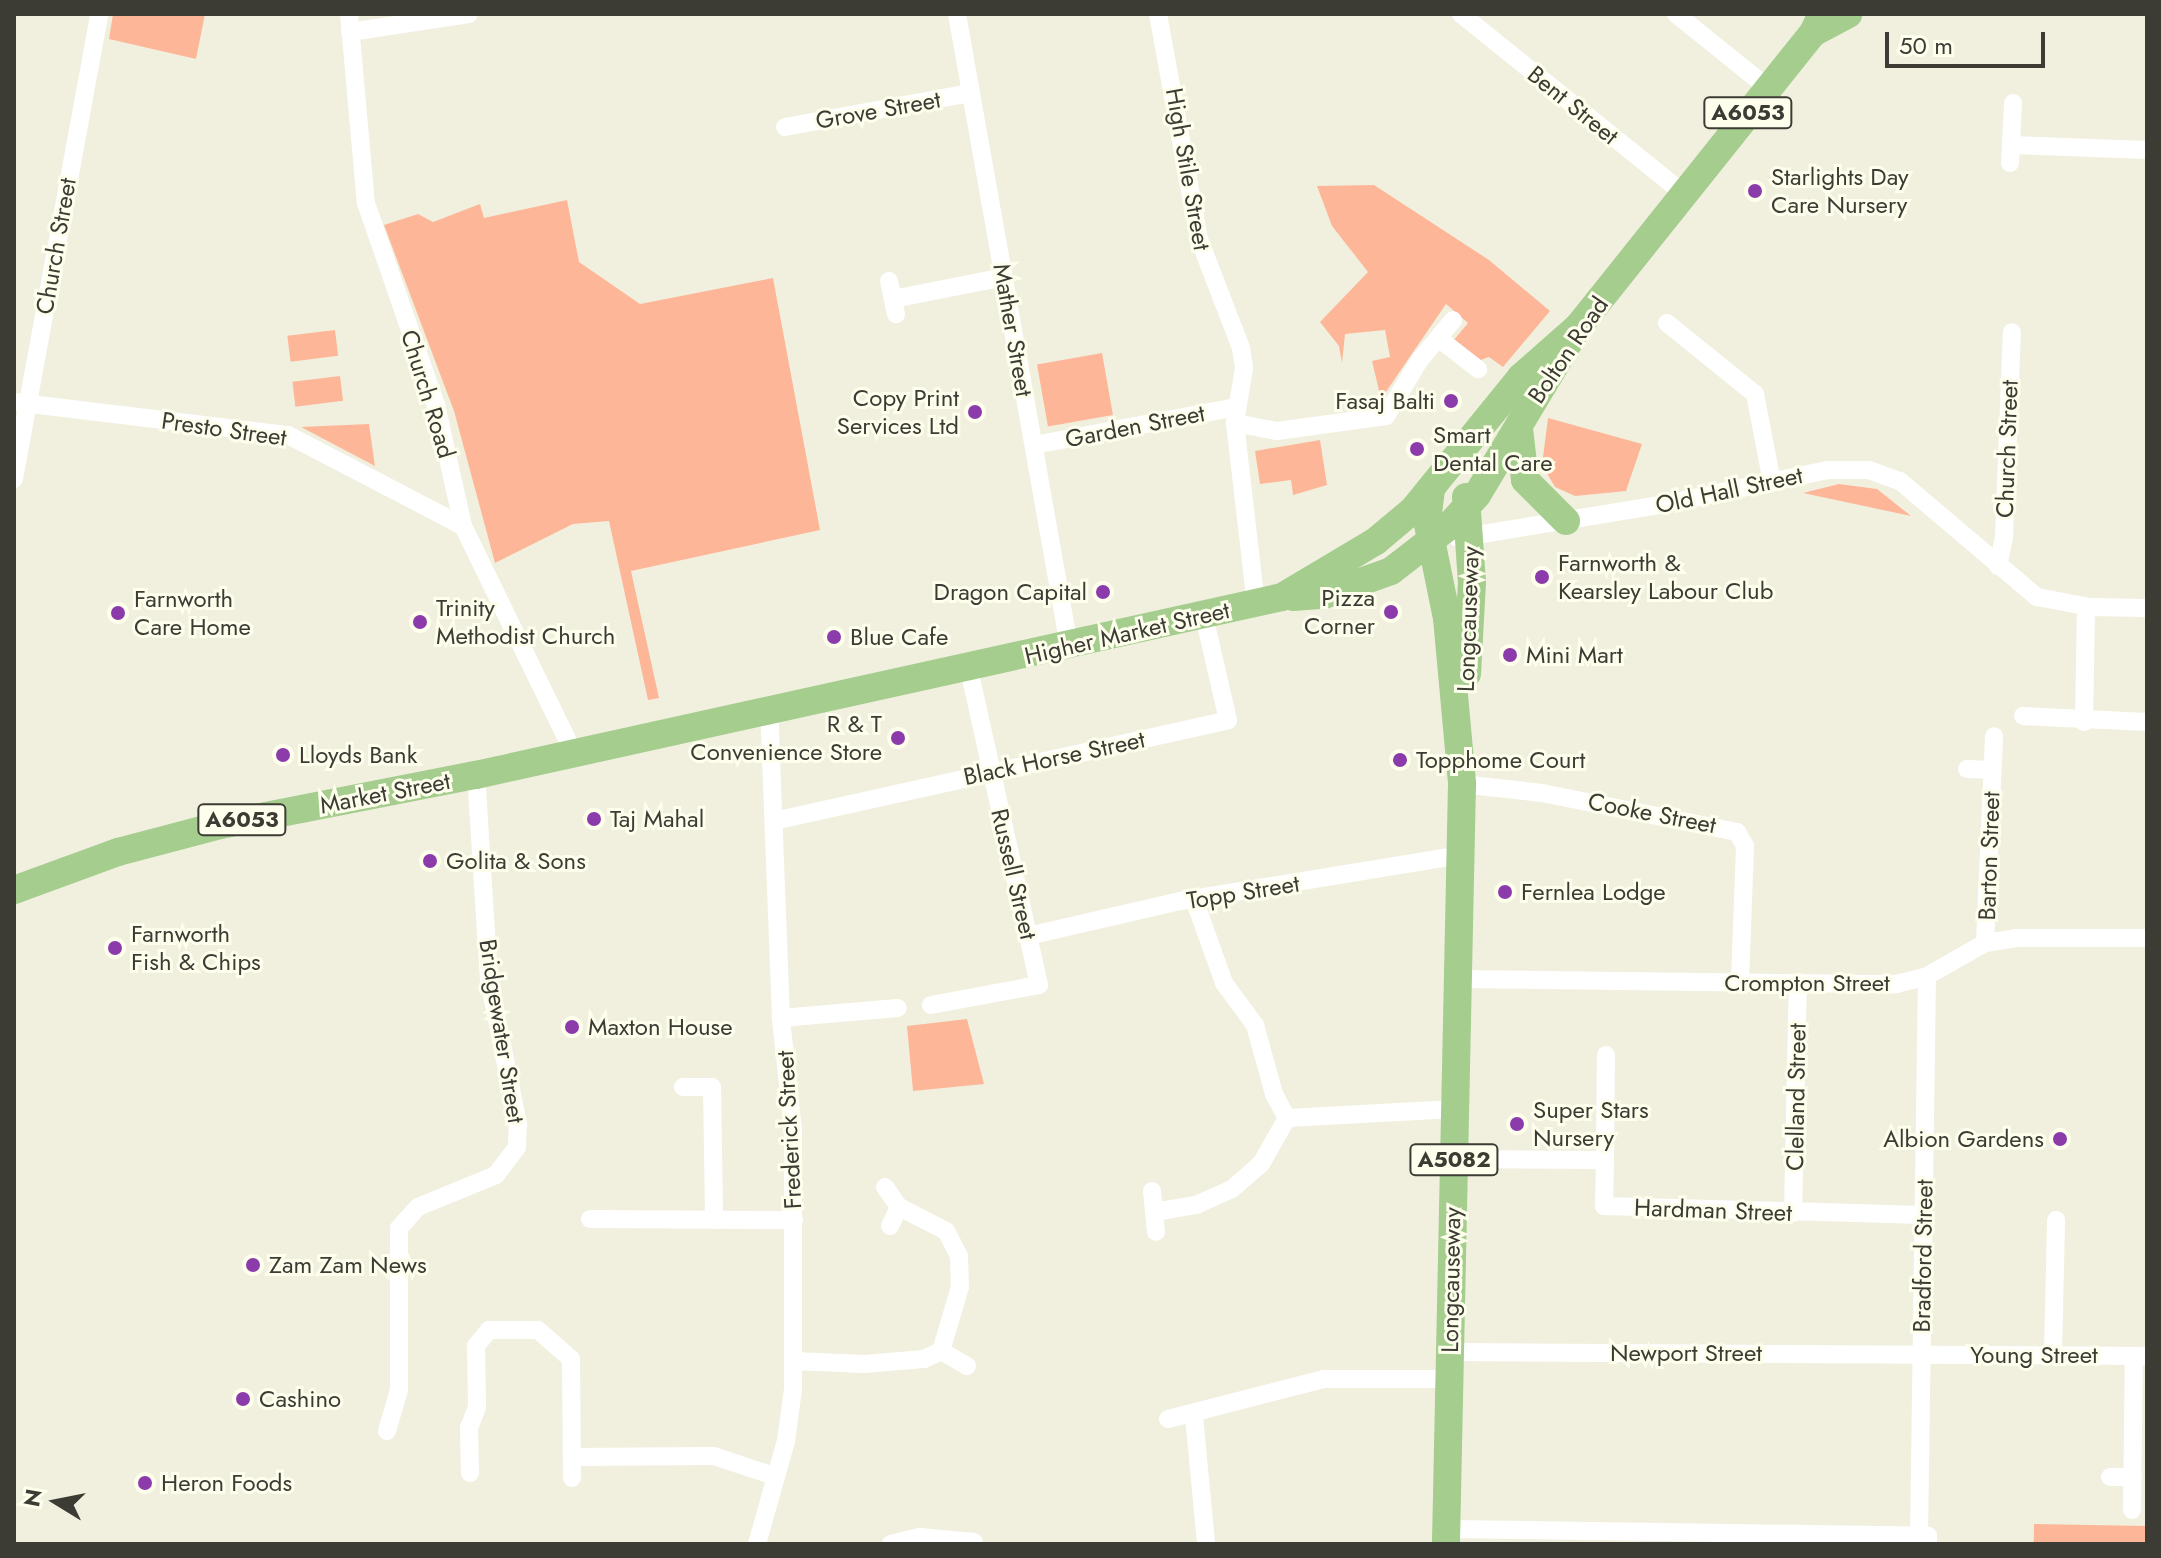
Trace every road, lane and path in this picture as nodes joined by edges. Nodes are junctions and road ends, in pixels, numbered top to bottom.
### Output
1 (99, 14) edge
2 (469, 14) edge
3 (957, 14) edge
4 (1158, 14) edge
5 (1461, 14) edge
6 (1676, 14) edge
7 (1848, 14) edge
8 (350, 23) edge
9 (1817, 23) edge
10 (1768, 88) junction
11 (971, 93) junction
12 (2013, 103) dead end
13 (785, 127) dead end
14 (2147, 150) edge
15 (1685, 195) junction
16 (1004, 277) junction
17 (892, 298) dead end
18 (1453, 320) dead end
19 (1667, 323) dead end
20 (1578, 327) junction
21 (2012, 332) dead end
22 (1438, 338) junction
23 (1478, 369) dead end
24 (21, 403) edge
25 (1236, 415) junction
26 (1519, 424) junction
27 (1034, 445) junction
28 (14, 479) edge
29 (1438, 482) junction
30 (1772, 482) junction
31 (1469, 504) junction
32 (1566, 521) junction
33 (463, 526) junction
34 (1471, 535) junction
35 (1429, 544) junction
36 (1998, 566) junction
37 (1269, 600) junction
38 (2086, 607) junction
39 (2147, 608) edge
40 (1204, 616) junction
41 (1069, 646) junction
42 (969, 669) junction
43 (769, 712) junction
44 (2023, 716) dead end
45 (2084, 722) junction
46 (2147, 722) edge
47 (1994, 736) dead end
48 (574, 754) junction
49 (1967, 769) dead end
50 (1992, 770) junction
51 (992, 772) junction
52 (476, 775) junction
53 (1461, 779) junction
54 (774, 821) junction
55 (1460, 855) junction
56 (14, 890) edge
57 (1194, 899) junction
58 (1028, 936) junction
59 (2147, 938) edge
60 (1985, 943) junction
61 (1927, 976) junction
62 (1457, 979) junction
63 (1740, 982) junction
64 (1798, 982) junction
65 (931, 1005) dead end
66 (898, 1008) dead end
67 (781, 1018) junction
68 (1606, 1055) dead end
69 (683, 1087) dead end
70 (1455, 1109) junction
71 (1287, 1118) junction
72 (1454, 1159) junction
73 (1605, 1160) junction
74 (885, 1187) dead end
75 (1152, 1191) dead end
76 (899, 1207) junction
77 (1154, 1212) junction
78 (1793, 1213) junction
79 (1923, 1215) junction
80 (590, 1219) dead end
81 (714, 1220) junction
82 (794, 1220) junction
83 (2056, 1220) dead end
84 (890, 1226) dead end
85 (1156, 1232) dead end
86 (941, 1351) junction
87 (1921, 1355) junction
88 (2053, 1355) junction
89 (2140, 1356) edge
90 (793, 1361) junction
91 (967, 1366) dead end
92 (1450, 1366) junction
93 (1194, 1416) junction
94 (1168, 1419) dead end
95 (387, 1431) dead end
96 (572, 1457) junction
97 (470, 1473) dead end
98 (774, 1476) junction
99 (2110, 1477) dead end
100 (2133, 1477) junction
101 (572, 1478) dead end
102 (2132, 1510) dead end
103 (1447, 1537) edge
104 (1568, 1538) edge
105 (1925, 1538) edge
106 (979, 1541) edge
107 (757, 1544) edge
108 (891, 1544) edge
109 (1206, 1544) edge

1 - 24 street, Church Street
2 - 8 street
3 - 11 street, Mather Street
4 - 25 street, High Stile Street
5 - 15 street, Bent Street
6 - 10 street
7 - 9 main road, Bolton Road / A6053
8 - 33 street, Church Road
9 - 10 main road, Bolton Road / A6053
10 - 15 main road, Bolton Road / A6053
11 - 13 street, Grove Street
11 - 16 street, Mather Street
12 - 14 street
15 - 20 main road, Bolton Road / A6053
16 - 17 street
16 - 27 street, Mather Street
18 - 22 street
19 - 30 street
20 - 26 main road, Bolton Road / A6053
20 - 29 main road, Higher Market Street / A6053
21 - 36 street, Church Street
22 - 23 street
22 - 25 street
24 - 28 street, Church Street
24 - 33 street, Presto Street
25 - 27 street, Garden Street
25 - 37 street, High Stile Street
26 - 31 main road, Bolton Road / A6053
26 - 32 main road
27 - 41 street, Mather Street
29 - 31 main road
29 - 35 main road, Longcauseway / A5082
29 - 37 main road, Higher Market Street / A6053
30 - 32 street, Old Hall Street
30 - 36 street, Old Hall Street
31 - 34 main road, Longcauseway / A5082
31 - 35 main road, Bolton Road / A6053
32 - 34 street, Old Hall Street
33 - 48 street, Church Road
34 - 35 street, Old Hall Street
34 - 53 main road, Longcauseway / A5082
35 - 37 main road, Bolton Road / A6053
35 - 53 main road, Longcauseway / A5082
36 - 38 street, Old Hall Street
37 - 40 main road, Higher Market Street / A6053
38 - 39 street, Old Hall Street
38 - 45 street
40 - 41 main road, Higher Market Street / A6053
40 - 51 street, Black Horse Street
41 - 42 main road, Higher Market Street / A6053
42 - 43 main road, Higher Market Street / A6053
42 - 51 street, Russell Street
43 - 48 main road, Higher Market Street / A6053
43 - 54 street, Frederick Street
44 - 45 street
45 - 46 street
47 - 50 street, Barton Street
48 - 52 main road, Market Street / A6053
49 - 50 street, Barton Street
50 - 60 street, Barton Street
51 - 54 street, Black Horse Street
51 - 58 street, Russell Street
52 - 56 main road, Market Street / A6053
52 - 95 street, Bridgewater Street
53 - 55 main road, Longcauseway / A5082
53 - 63 street, Cooke Street
54 - 67 street, Frederick Street
55 - 57 street, Topp Street
55 - 62 main road, Longcauseway / A5082
57 - 58 street, Topp Street
57 - 71 street
58 - 65 street, Russell Street
59 - 60 street, Crompton Street
60 - 61 street, Crompton Street
61 - 64 street, Crompton Street
61 - 79 street, Bradford Street
62 - 63 street, Crompton Street
62 - 70 main road, Longcauseway / A5082
63 - 64 street, Crompton Street
64 - 78 street, Clelland Street
66 - 67 street
67 - 82 street, Frederick Street
68 - 73 street
69 - 81 street
70 - 71 street
70 - 72 main road, Longcauseway / A5082
71 - 77 street
72 - 73 street
72 - 92 main road, Longcauseway / A5082
73 - 78 street, Hardman Street
74 - 76 street
75 - 77 street
76 - 84 street
76 - 86 street
77 - 85 street
78 - 79 street, Hardman Street
79 - 87 street, Bradford Street
80 - 81 street
81 - 82 street
82 - 90 street, Frederick Street
83 - 88 street
86 - 90 street
86 - 91 street
87 - 88 street, Young Street
87 - 92 street, Newport Street
87 - 105 street, Bradford Street
88 - 89 street, Young Street
89 - 100 street
90 - 98 street, Frederick Street
92 - 93 street, Newport Street
92 - 103 main road, Longcauseway / A5082
93 - 94 street, Newport Street
93 - 109 street
96 - 97 street
96 - 98 street
96 - 101 street
98 - 107 street, Frederick Street
99 - 100 street
100 - 102 street
103 - 104 street
104 - 105 street
106 - 108 street

